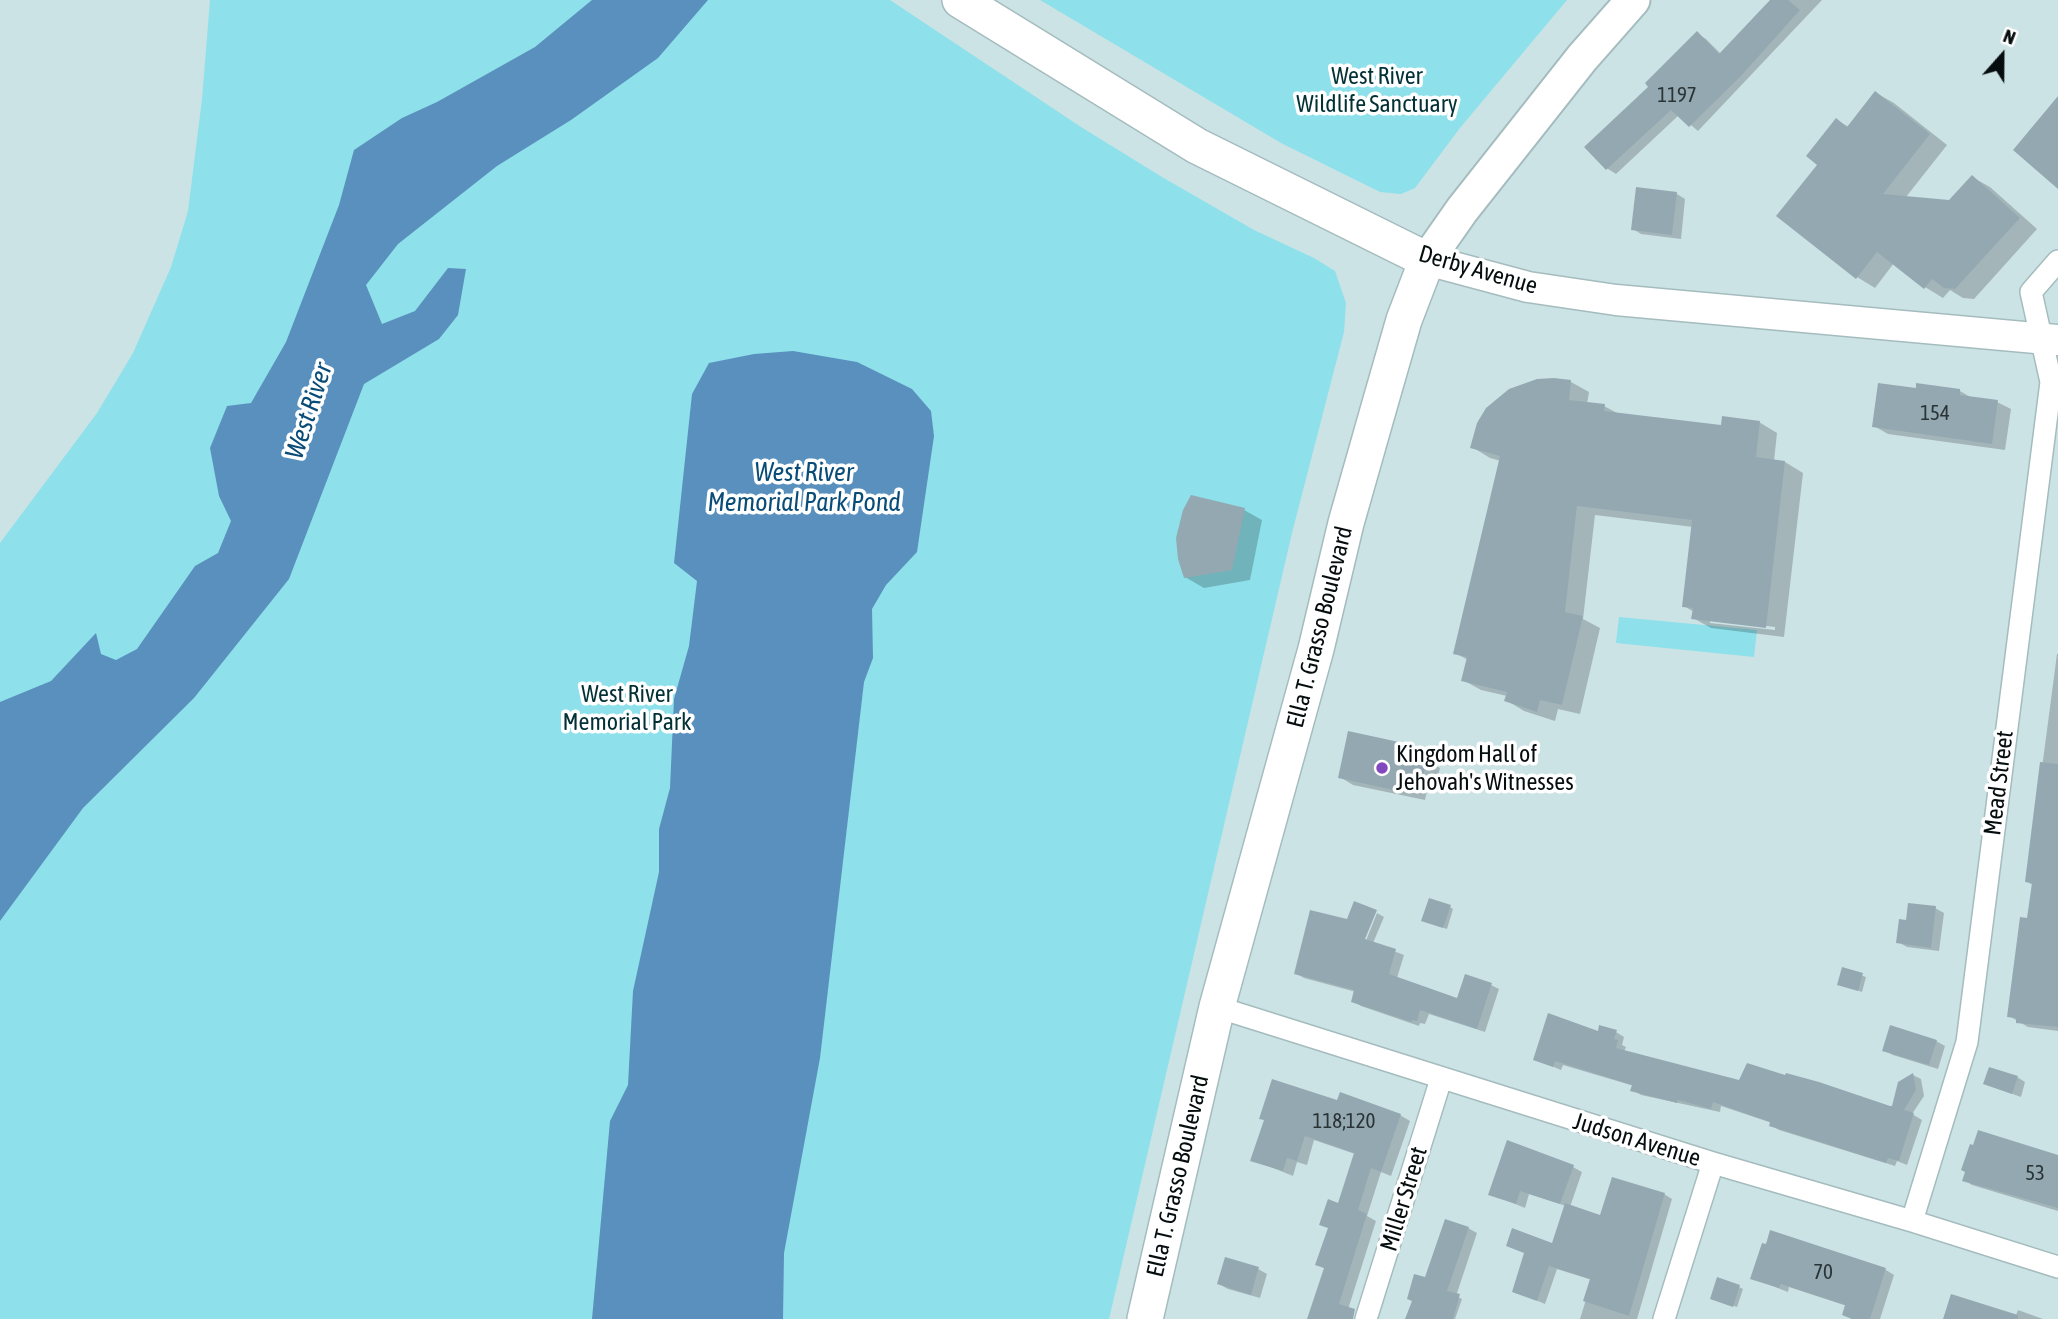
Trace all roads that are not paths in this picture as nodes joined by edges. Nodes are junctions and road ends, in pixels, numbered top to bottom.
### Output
1 (960, 0) edge
2 (1633, 0) edge
3 (1427, 260) junction
4 (2058, 261) edge
5 (2050, 340) edge
6 (1217, 1007) junction
7 (1441, 1079) junction
8 (1713, 1163) junction
9 (1912, 1221) junction
10 (2058, 1267) edge
11 (1145, 1319) edge
12 (1366, 1319) edge
13 (1664, 1319) edge

1 - 3 highway, Derby Avenue
2 - 3 main road, Ella T. Grasso Boulevard
3 - 5 main road, Derby Avenue
3 - 6 highway, Ella T. Grasso Boulevard
4 - 5 street, Mead Street
5 - 9 street, Mead Street
6 - 7 street, Judson Avenue
6 - 11 highway, Ella T. Grasso Boulevard
7 - 8 street, Judson Avenue
7 - 12 street, Miller Street
8 - 9 street, Judson Avenue
8 - 13 street
9 - 10 street, Judson Avenue

